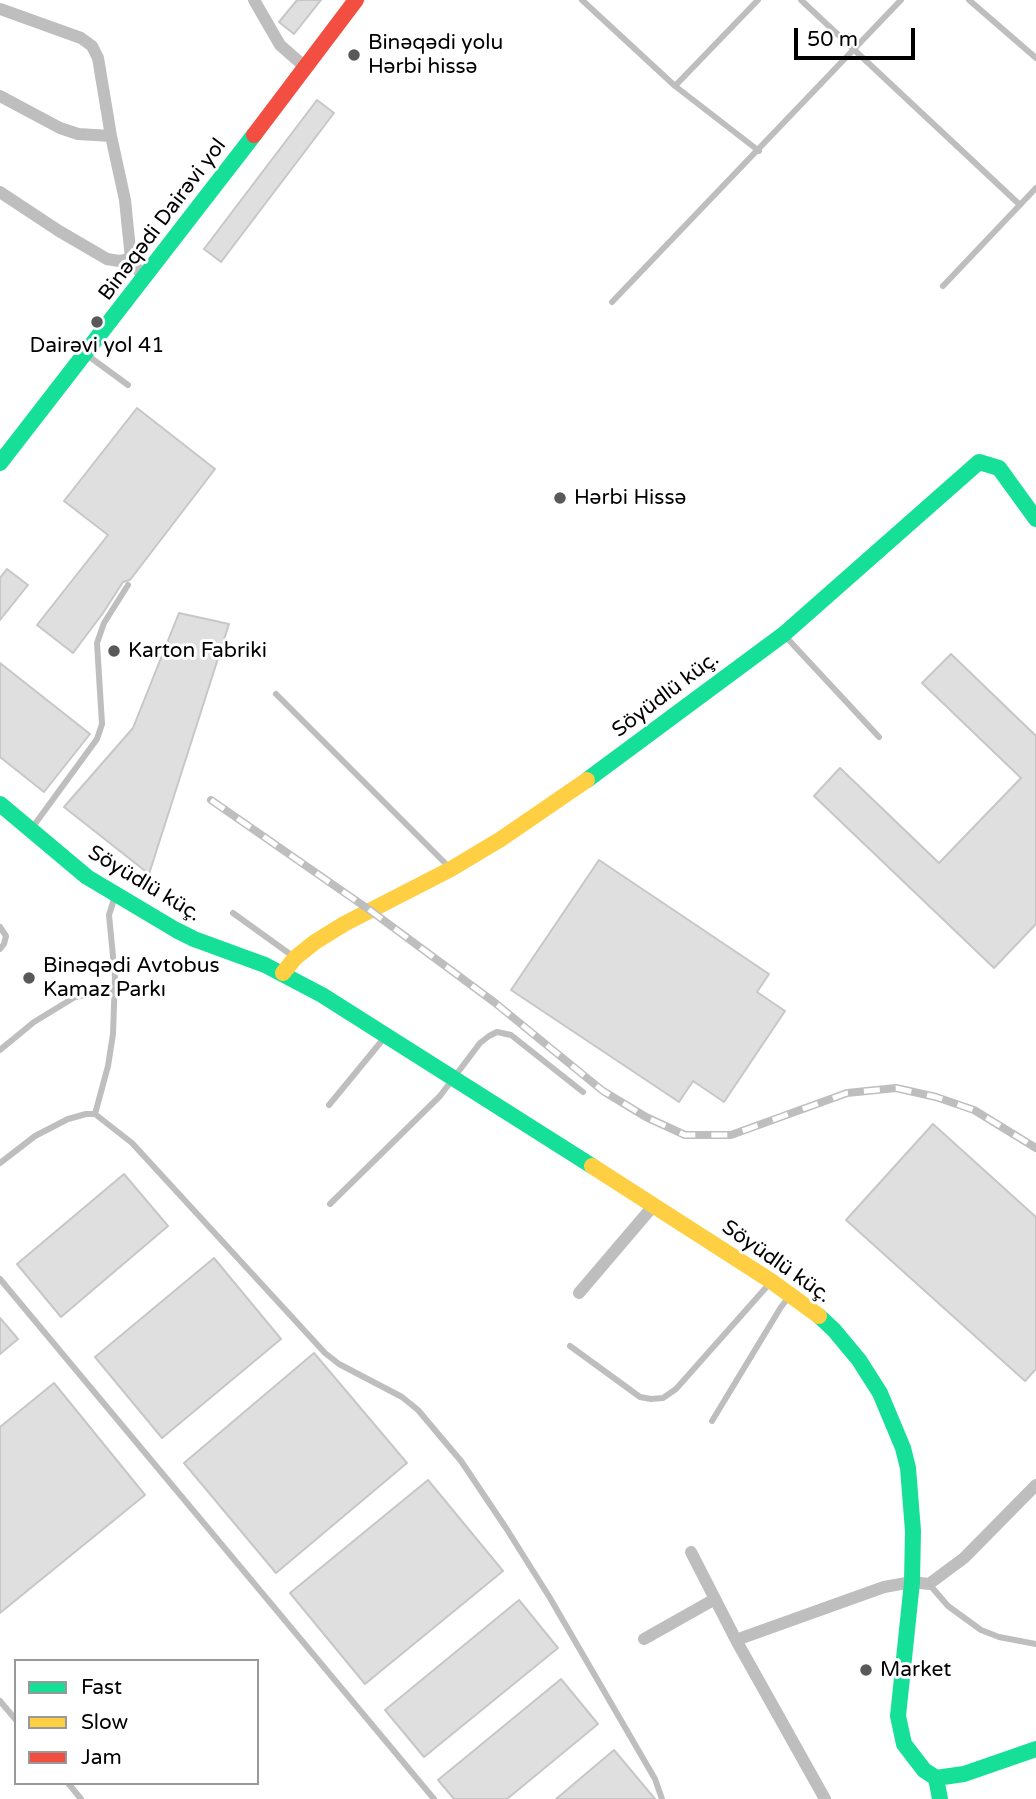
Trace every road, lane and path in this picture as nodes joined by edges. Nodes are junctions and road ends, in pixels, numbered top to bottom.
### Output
1 (356, 0) edge
2 (582, 0) edge
3 (758, 0) edge
4 (801, 0) edge
5 (901, 0) edge
6 (970, 0) edge
7 (259, 2) edge
8 (0, 9) edge
9 (853, 50) junction
10 (1036, 58) edge
11 (305, 67) junction
12 (675, 86) junction
13 (0, 96) edge
14 (111, 136) junction
15 (759, 151) junction
16 (1036, 188) edge
17 (0, 192) edge
18 (1020, 205) junction
19 (131, 259) junction
20 (146, 277) junction
21 (943, 286) dead end
22 (612, 302) dead end
23 (86, 354) junction
24 (128, 385) dead end
25 (0, 463) edge
26 (1036, 519) edge
27 (128, 585) dead end
28 (784, 634) junction
29 (276, 694) dead end
30 (878, 737) dead end
31 (0, 804) edge
32 (31, 830) junction
33 (451, 869) junction
34 (116, 894) junction
35 (233, 913) dead end
36 (0, 927) edge
37 (0, 949) edge
38 (295, 958) junction
39 (283, 973) junction
40 (115, 993) junction
41 (386, 1036) junction
42 (1, 1048) edge
43 (454, 1078) junction
44 (583, 1092) dead end
45 (329, 1105) dead end
46 (95, 1114) junction
47 (0, 1163) edge
48 (330, 1204) dead end
49 (654, 1205) junction
50 (0, 1279) edge
51 (771, 1281) junction
52 (579, 1293) dead end
53 (791, 1295) junction
54 (570, 1346) dead end
55 (712, 1421) dead end
56 (1036, 1485) edge
57 (691, 1552) dead end
58 (912, 1582) junction
59 (929, 1584) junction
60 (715, 1599) junction
61 (643, 1639) dead end
62 (736, 1640) junction
63 (1036, 1644) edge
64 (0, 1701) edge
65 (14, 1718) edge
66 (1036, 1749) edge
67 (936, 1777) junction
68 (70, 1785) edge
69 (81, 1799) edge
70 (434, 1799) edge
71 (662, 1799) edge
72 (825, 1799) edge
73 (940, 1799) edge

1 - 11 street, Binəqədi Dairəvi yol
2 - 12 lane
3 - 12 lane
4 - 9 lane
5 - 9 lane
6 - 10 lane
7 - 11 street
8 - 14 street
9 - 15 lane
9 - 18 lane
11 - 20 street, Binəqədi Dairəvi yol
12 - 15 lane
13 - 14 street
14 - 19 street
15 - 22 lane
16 - 18 lane
17 - 19 street
18 - 21 lane
19 - 20 street
20 - 23 street, Binəqədi Dairəvi yol
23 - 24 lane
23 - 25 street, Binəqədi Dairəvi yol
26 - 28 street, Söyüdlü küç.
27 - 32 lane
28 - 30 lane
28 - 33 street, Söyüdlü küç.
29 - 33 lane
31 - 32 street, Söyüdlü küç.
32 - 34 street, Söyüdlü küç.
33 - 38 street, Söyüdlü küç.
34 - 39 street, Söyüdlü küç.
34 - 40 lane
35 - 38 lane
36 - 37 lane
38 - 39 street, Söyüdlü küç.
39 - 41 street, Söyüdlü küç.
40 - 42 lane
40 - 46 lane
41 - 43 street, Söyüdlü küç.
41 - 45 lane
43 - 44 lane
43 - 48 lane
43 - 49 street, Söyüdlü küç.
46 - 47 lane
46 - 71 lane
49 - 51 street, Söyüdlü küç.
49 - 52 street
50 - 70 lane
51 - 53 street, Söyüdlü küç.
51 - 54 lane
53 - 55 lane
53 - 58 street, Söyüdlü küç.
56 - 59 street
57 - 60 street
58 - 59 street
58 - 62 street
58 - 67 street, Söyüdlü küç.
59 - 63 lane
60 - 61 street
60 - 62 street
62 - 72 street
64 - 65 lane
66 - 67 street
67 - 73 street
68 - 69 lane

